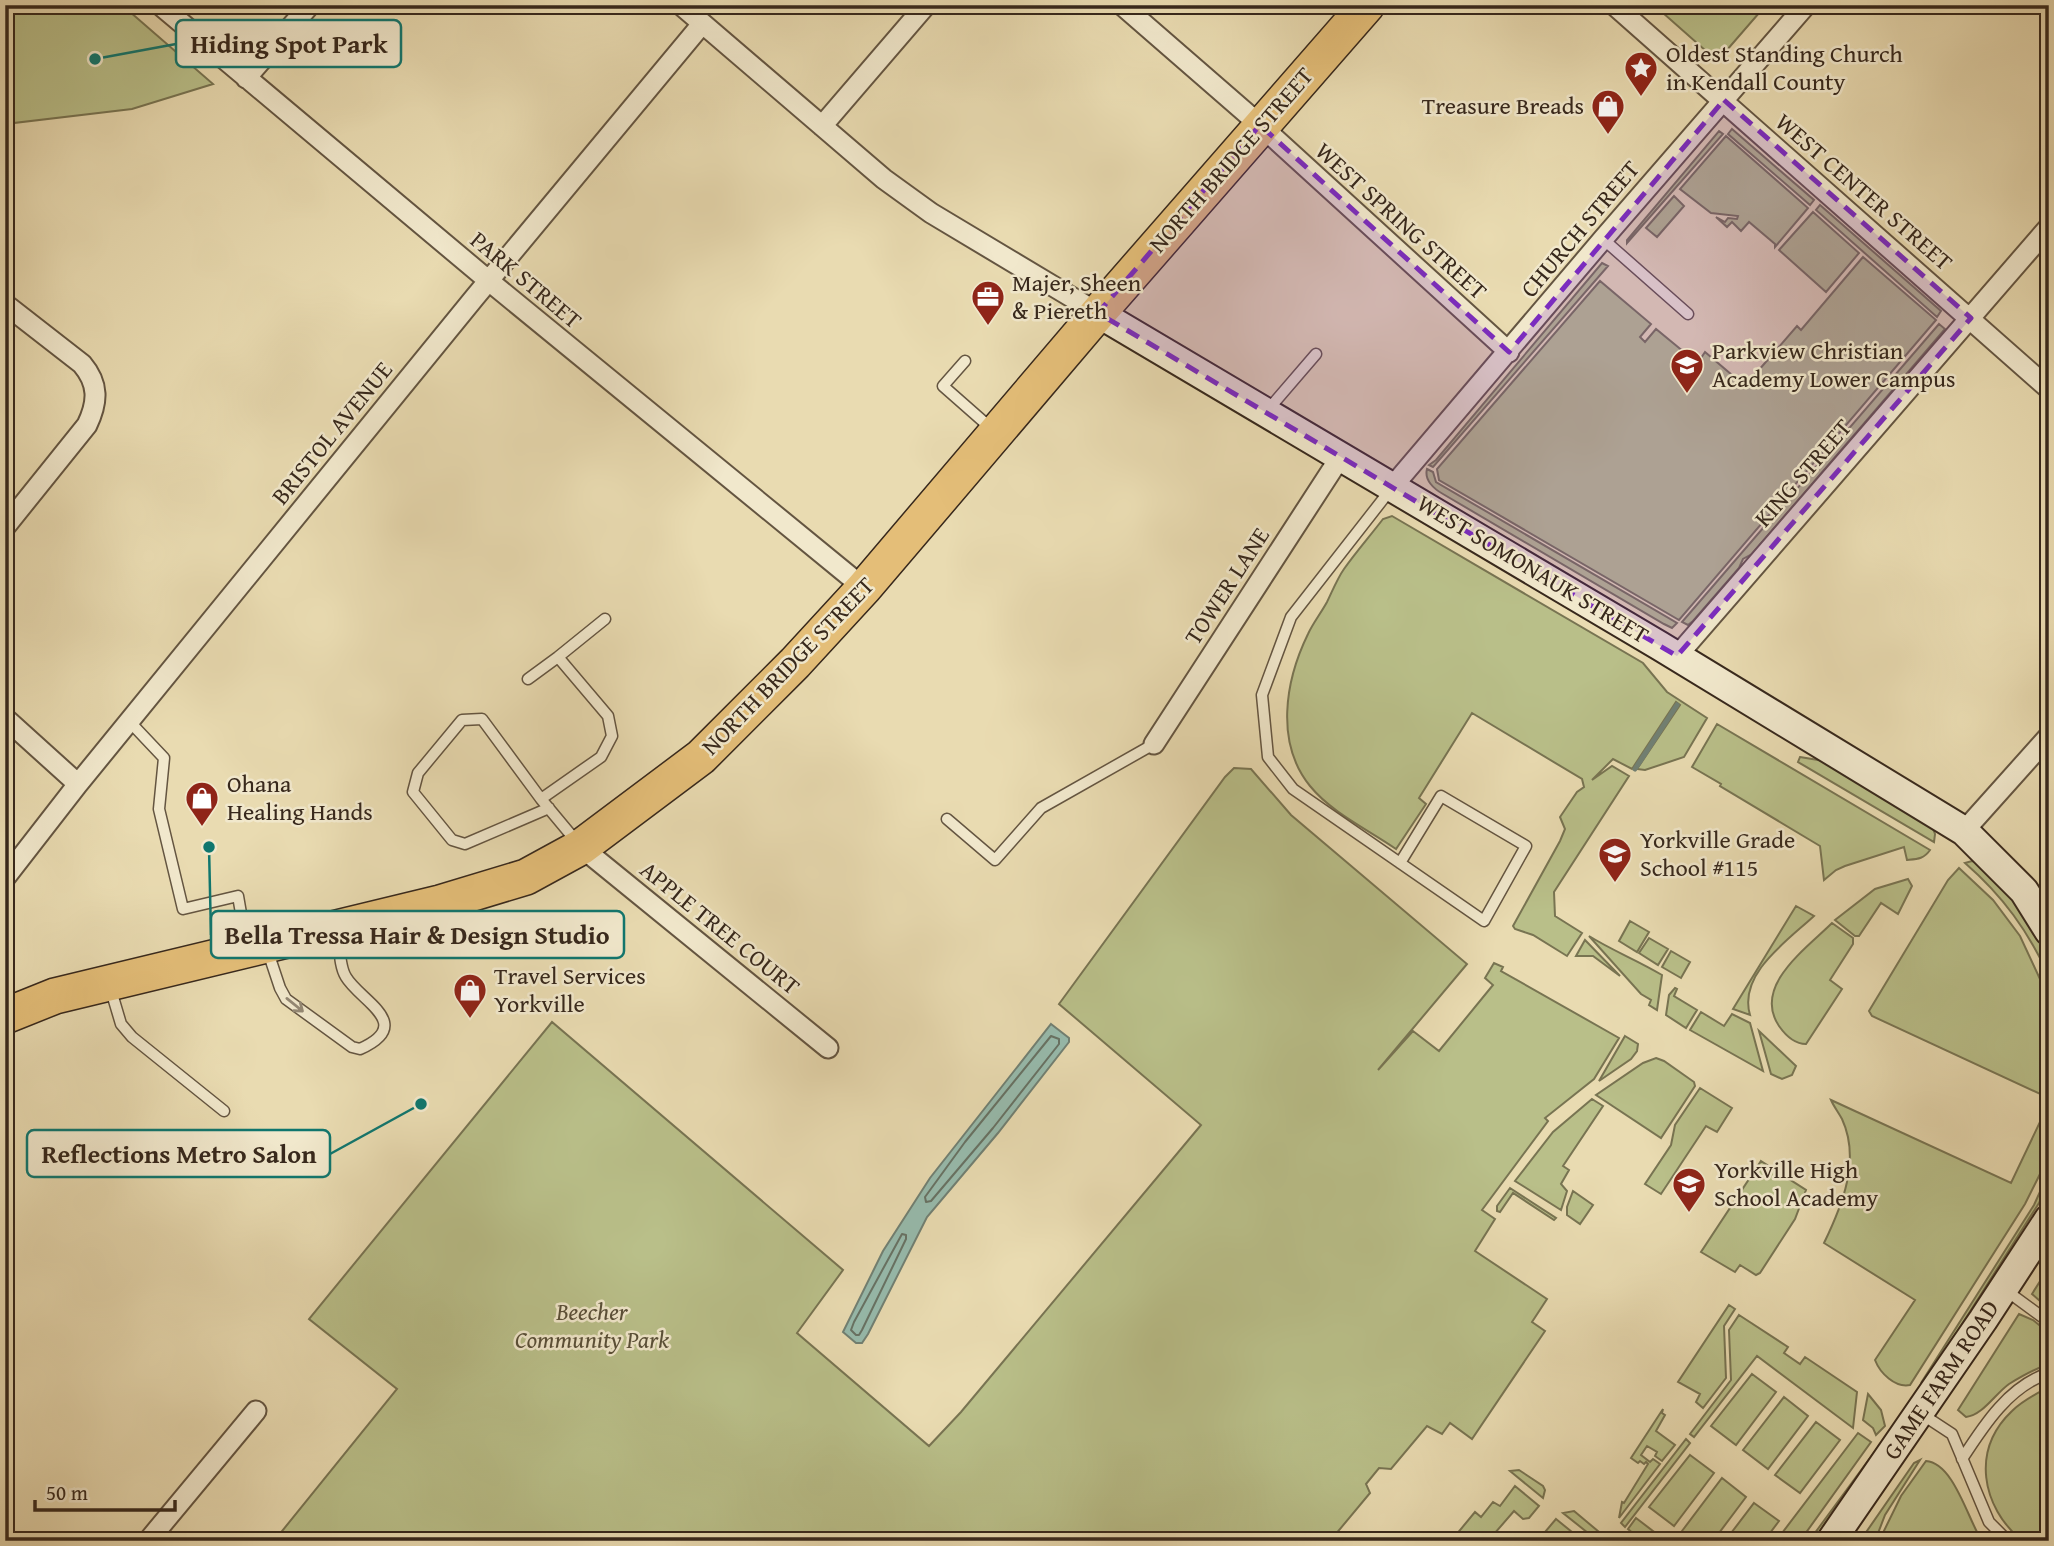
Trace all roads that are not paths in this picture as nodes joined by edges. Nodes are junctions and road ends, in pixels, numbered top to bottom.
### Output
1 (160, 5) edge
2 (310, 5) edge
3 (681, 5) edge
4 (926, 5) edge
5 (1122, 5) edge
6 (1367, 5) edge
7 (1614, 5) edge
8 (1806, 5) edge
9 (702, 24) junction
10 (246, 78) junction
11 (1724, 100) junction
12 (1260, 125) junction
13 (822, 126) junction
14 (2049, 227) edge
15 (1602, 239) junction
16 (489, 282) junction
17 (5, 304) edge
18 (1098, 313) junction
19 (1688, 314) dead end
20 (1970, 318) junction
21 (1509, 352) junction
22 (1316, 354) dead end
23 (964, 361) dead end
24 (2049, 389) edge
25 (1266, 412) junction
26 (996, 433) junction
27 (1341, 456) junction
28 (1394, 486) junction
29 (5, 527) edge
30 (864, 588) junction
31 (605, 619) dead end
32 (1677, 656) junction
33 (558, 657) junction
34 (528, 679) dead end
35 (5, 718) edge
36 (129, 721) junction
37 (2049, 736) edge
38 (1154, 744) joint
39 (78, 784) junction
40 (541, 799) junction
41 (549, 808) junction
42 (947, 819) dead end
43 (1964, 831) junction
44 (581, 847) junction
45 (1400, 863) junction
46 (5, 878) edge
47 (338, 928) junction
48 (2049, 931) edge
49 (257, 948) junction
50 (109, 983) junction
51 (5, 1016) edge
52 (828, 1048) dead end
53 (223, 1111) dead end
54 (2049, 1219) edge
55 (2003, 1288) junction
56 (2049, 1322) edge
57 (2049, 1373) edge
58 (256, 1411) dead end
59 (1920, 1413) junction
60 (1962, 1459) junction
61 (148, 1541) edge
62 (1831, 1541) edge
63 (2008, 1541) edge

1 - 10 street, PARK STREET
2 - 10 street
3 - 9 street
4 - 13 street
5 - 12 street, WEST SPRING STREET
6 - 12 highway, NORTH BRIDGE STREET
7 - 11 street, WEST CENTER STREET
8 - 11 street, CHURCH STREET
9 - 13 street
9 - 16 street, BRISTOL AVENUE
10 - 16 street, PARK STREET
11 - 15 street, CHURCH STREET
11 - 20 street, WEST CENTER STREET
12 - 18 highway, NORTH BRIDGE STREET
12 - 21 street, WEST SPRING STREET
13 - 18 street
14 - 20 street, KING STREET
15 - 19 lane
15 - 21 street, CHURCH STREET
16 - 30 street, PARK STREET
16 - 36 street, BRISTOL AVENUE
17 - 29 street
18 - 25 street, WEST SOMONAUK STREET
18 - 26 highway, NORTH BRIDGE STREET
20 - 24 street, WEST CENTER STREET
20 - 32 street, KING STREET
21 - 28 street, CHURCH STREET
22 - 25 lane
23 - 26 lane
25 - 27 street, WEST SOMONAUK STREET
26 - 30 highway, NORTH BRIDGE STREET
27 - 28 street, WEST SOMONAUK STREET
27 - 38 street, TOWER LANE
28 - 32 street, WEST SOMONAUK STREET
28 - 45 lane
30 - 44 highway, NORTH BRIDGE STREET
31 - 33 lane
32 - 43 street, WEST SOMONAUK STREET
33 - 34 lane
33 - 40 lane
35 - 39 street
36 - 39 street, BRISTOL AVENUE
36 - 49 lane
37 - 43 street
38 - 42 lane
39 - 46 street, BRISTOL AVENUE
40 - 41 lane
40 - 41 lane
41 - 44 lane
43 - 48 street
44 - 47 highway, NORTH BRIDGE STREET
44 - 52 street, APPLE TREE COURT
45 - 45 lane
47 - 49 highway, NORTH BRIDGE STREET
49 -> 47 lane
49 - 50 highway, NORTH BRIDGE STREET
50 - 51 highway, NORTH BRIDGE STREET
50 - 53 lane
54 - 55 street, GAME FARM ROAD
55 - 56 lane
55 - 59 street, GAME FARM ROAD
57 - 60 lane
58 - 61 street
59 - 60 lane
59 - 62 street, GAME FARM ROAD
60 - 63 lane

